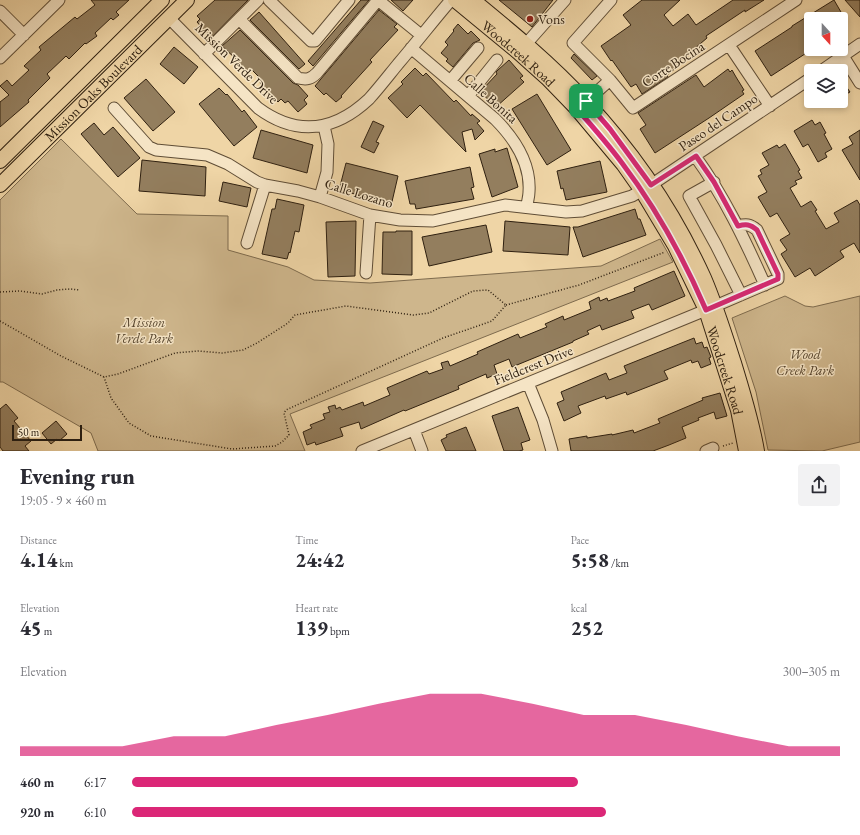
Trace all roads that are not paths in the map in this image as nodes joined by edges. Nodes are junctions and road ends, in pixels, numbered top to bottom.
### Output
1 (59, 0) edge
2 (162, 0) edge
3 (187, 0) edge
4 (258, 0) edge
5 (269, 0) edge
6 (349, 0) edge
7 (378, 0) edge
8 (451, 0) edge
9 (455, 0) edge
10 (473, 0) edge
11 (565, 0) edge
12 (611, 0) edge
13 (796, 0) edge
14 (0, 11) edge
15 (169, 18) junction
16 (239, 19) junction
17 (24, 35) junction
18 (422, 35) junction
19 (526, 44) junction
20 (729, 44) junction
21 (860, 44) edge
22 (411, 48) junction
23 (478, 48) dead end
24 (848, 52) edge
25 (204, 54) junction
26 (843, 56) joint
27 (0, 58) edge
28 (497, 60) dead end
29 (831, 64) edge
30 (610, 80) junction
31 (450, 81) junction
32 (804, 83) edge
33 (860, 83) edge
34 (468, 96) junction
35 (581, 105) junction
36 (770, 106) junction
37 (114, 108) dead end
38 (324, 126) junction
39 (696, 156) junction
40 (0, 161) edge
41 (714, 182) junction
42 (1, 183) edge
43 (265, 185) junction
44 (646, 188) junction
45 (320, 197) junction
46 (527, 207) junction
47 (370, 215) junction
48 (738, 226) junction
49 (247, 243) dead end
50 (366, 273) dead end
51 (765, 285) junction
52 (740, 295) junction
53 (711, 308) junction
54 (528, 383) junction
55 (414, 430) junction
56 (742, 447) edge
57 (362, 451) edge
58 (422, 451) edge
59 (552, 451) edge
60 (757, 451) edge

1 - 17 street
2 - 40 main road, Mission Oaks Boulevard
3 - 15 main road, Mission Oaks Boulevard
4 - 16 street
5 - 6 street
7 - 16 street
7 - 18 street
8 - 18 street, Mission Verde Drive
9 - 35 main road, Woodcreek Road
10 - 19 main road, Woodcreek Road
11 - 19 street
12 - 30 street
13 - 20 street, Corte Bocina
14 - 17 street
15 - 25 street, Mission Verde Drive
15 - 42 main road, Mission Oaks Boulevard
16 - 25 street
17 - 27 street
18 - 22 street, Mission Verde Drive
19 - 35 main road, Woodcreek Road
20 - 30 street, Corte Bocina
20 - 36 street
21 - 24 street
22 - 31 street, Calle Bonita
22 - 38 street, Mission Verde Drive
23 - 31 street
25 - 38 street, Mission Verde Drive
26 - 29 street
26 - 33 street
28 - 34 street
30 - 35 street
31 - 34 street, Calle Bonita
32 - 36 street, Paseo del Campo
34 - 46 street, Calle Bonita
35 - 44 main road, Woodcreek Road
36 - 39 street, Paseo del Campo
37 - 43 street, Calle Lozano
38 - 45 street
39 - 41 street
39 - 44 street, Paseo del Campo
41 - 48 street
41 - 52 street
43 - 45 street, Calle Lozano
43 - 49 street
44 - 46 street, Calle Lozano
44 - 53 main road, Woodcreek Road
44 - 53 main road, Woodcreek Road
45 - 47 street, Calle Lozano
46 - 47 street, Calle Lozano
47 - 50 street
48 - 51 street
48 - 51 street
51 - 52 street, Fieldcrest Drive
52 - 53 street, Fieldcrest Drive
53 - 54 street, Fieldcrest Drive
53 - 56 main road, Woodcreek Road
53 - 60 main road, Woodcreek Road
54 - 55 street, Fieldcrest Drive
54 - 59 street
55 - 57 street, Fieldcrest Drive
55 - 58 street

